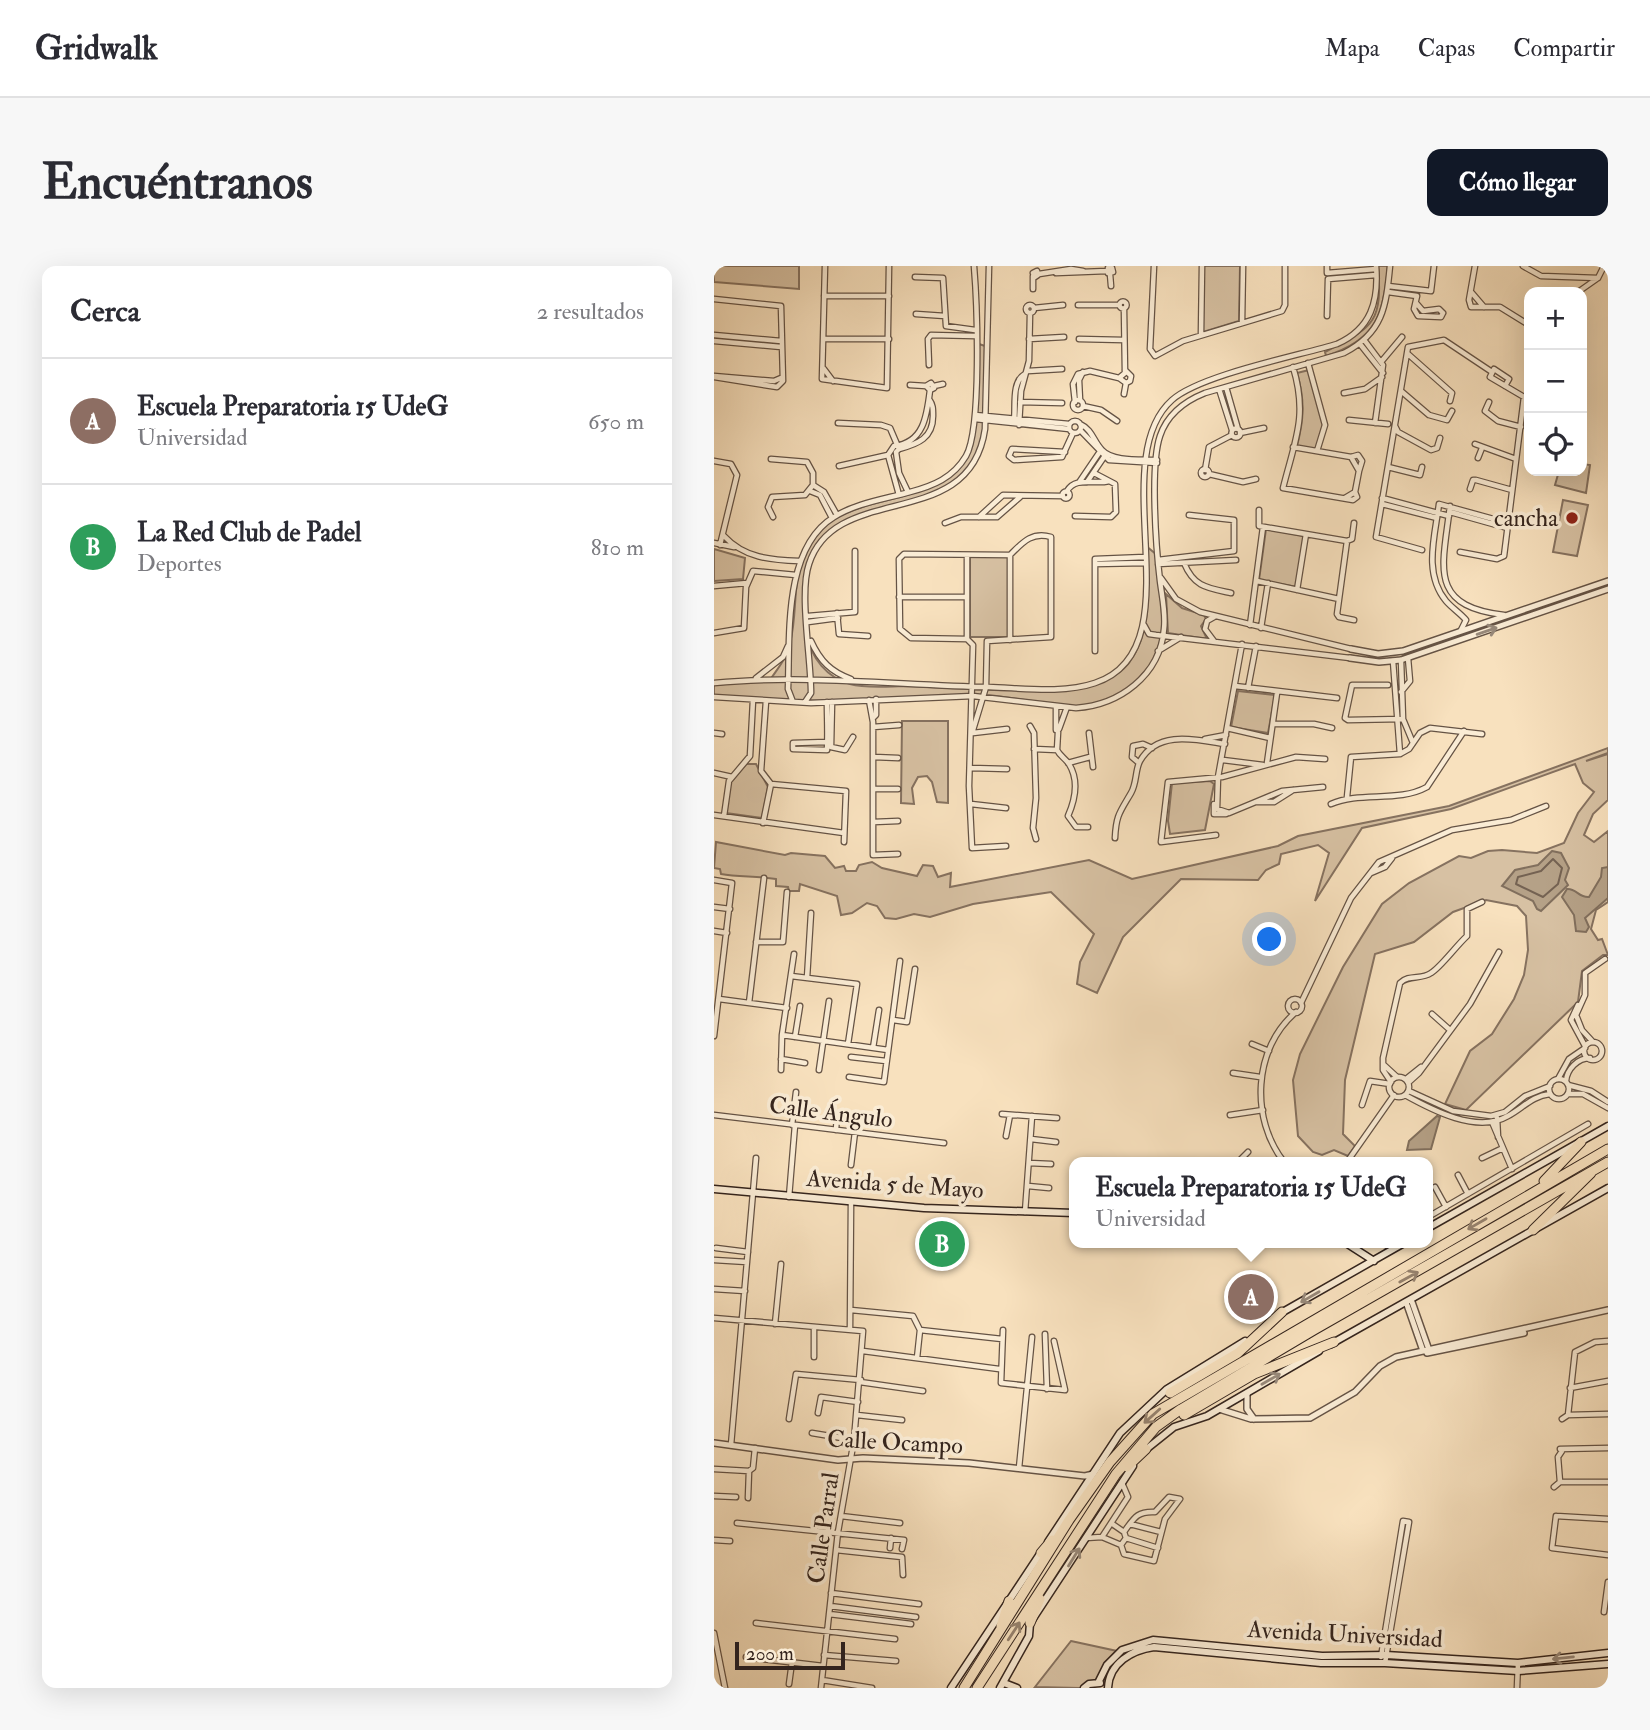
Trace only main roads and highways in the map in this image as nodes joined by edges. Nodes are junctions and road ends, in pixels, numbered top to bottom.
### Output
1 (1608, 1126) edge
2 (1581, 1142) junction
3 (1608, 1149) edge
4 (1608, 1162) edge
5 (1593, 1170) junction
6 (1608, 1188) edge
7 (714, 1189) edge
8 (1536, 1190) junction
9 (1069, 1213) edge
10 (1433, 1225) edge
11 (1533, 1230) junction
12 (1354, 1248) edge
13 (1396, 1248) edge
14 (1374, 1261) junction
15 (1282, 1312) junction
16 (1334, 1342) junction
17 (1170, 1393) dead end
18 (1184, 1415) dead end
19 (1146, 1449) junction
20 (1105, 1492) junction
21 (1069, 1520) junction
22 (1041, 1553) junction
23 (1045, 1584) junction
24 (1009, 1601) junction
25 (1030, 1623) junction
26 (996, 1640) junction
27 (1608, 1653) edge
28 (1383, 1659) junction
29 (1608, 1664) edge
30 (1518, 1667) junction
31 (1098, 1683) junction
32 (1002, 1686) edge
33 (951, 1688) edge
34 (964, 1688) edge
35 (976, 1688) edge
36 (1017, 1688) edge
37 (1084, 1688) edge
38 (1108, 1688) edge

1 - 2 main road
2 - 8 highway
2 - 10 main road
3 - 8 highway
4 - 5 highway
5 - 11 highway
20 -> 5 highway
6 - 11 main road
7 - 9 main road, Avenida 5 de Mayo
8 -> 21 highway
11 - 16 main road
12 - 14 main road
13 - 14 main road
14 -> 15 main road
15 - 17 highway
15 - 22 main road
16 - 18 highway
19 -> 16 main road
19 - 20 highway
25 -> 19 main road
20 - 23 highway
21 - 22 highway
21 - 26 highway
22 - 24 main road
23 - 25 highway
35 -> 23 highway
24 - 26 highway
24 - 33 main road
25 - 32 main road
26 - 34 highway
27 -> 30 main road, Avenida Universidad
28 - 30 main road, Avenida Universidad
28 - 31 main road, Avenida Universidad
28 - 38 main road, Avenida Universidad
29 - 30 main road, Avenida Universidad
31 - 37 main road
31 - 38 main road
32 - 36 main road

